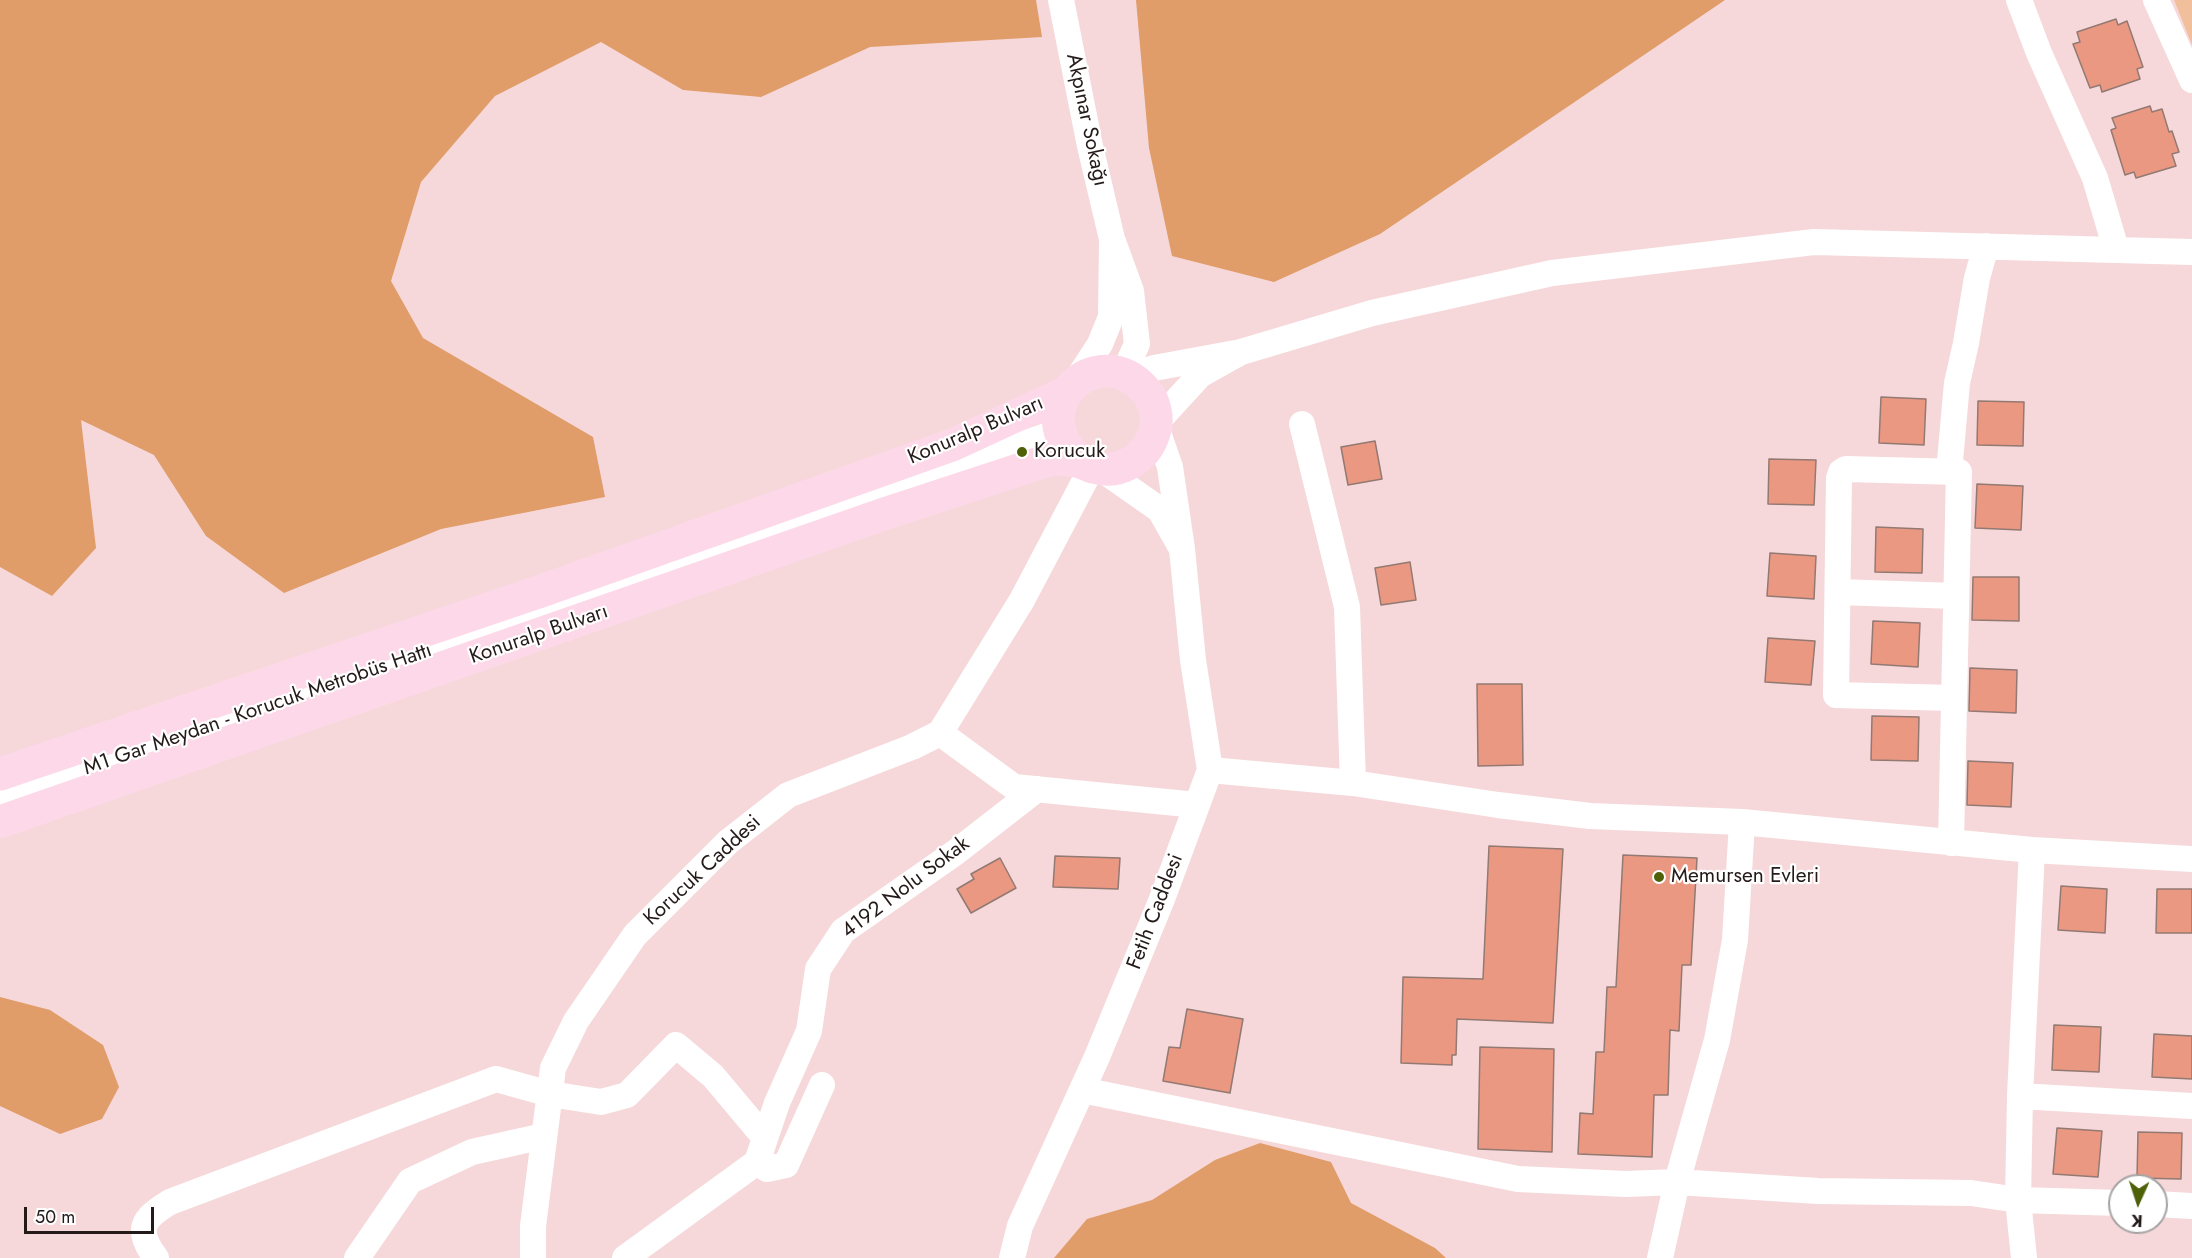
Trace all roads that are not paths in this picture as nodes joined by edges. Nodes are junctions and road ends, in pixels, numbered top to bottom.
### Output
1 (1061, 0) edge
2 (2019, 0) edge
3 (2156, 0) edge
4 (2192, 80) edge
5 (1112, 239) junction
6 (1986, 246) junction
7 (2116, 249) junction
8 (2192, 252) edge
9 (1241, 352) junction
10 (1126, 376) junction
11 (1071, 386) junction
12 (1302, 424) dead end
13 (1156, 425) junction
14 (1060, 431) junction
15 (1091, 466) junction
16 (1949, 472) junction
17 (1182, 549) junction
18 (1838, 592) junction
19 (1956, 596) junction
20 (1954, 698) junction
21 (940, 733) junction
22 (1209, 770) junction
23 (0, 774) edge
24 (1353, 783) junction
25 (1037, 789) junction
26 (0, 798) edge
27 (1197, 805) junction
28 (0, 822) edge
29 (1742, 822) junction
30 (1951, 843) junction
31 (2032, 850) junction
32 (2192, 859) edge
33 (822, 1085) dead end
34 (1082, 1090) junction
35 (550, 1094) junction
36 (2020, 1096) junction
37 (2192, 1106) edge
38 (544, 1136) junction
39 (765, 1138) junction
40 (757, 1162) junction
41 (1677, 1182) junction
42 (2018, 1200) junction
43 (2108, 1203) edge
44 (2168, 1205) edge
45 (2192, 1206) edge
46 (156, 1258) edge
47 (357, 1258) edge
48 (533, 1258) edge
49 (625, 1258) edge
50 (1012, 1258) edge
51 (1660, 1258) edge
52 (2024, 1258) edge

1 - 5 street, Akpınar Sokağı
2 - 7 street
3 - 4 street
5 - 10 street, Akpınar Sokağı
5 - 11 street, Akpınar Sokağı
6 - 7 street
6 - 9 street
6 - 16 street
7 - 8 street
9 - 10 street
9 - 13 street
10 - 11 main road
10 - 13 main road
11 - 14 main road
11 - 23 main road, Konuralp Bulvarı
12 - 24 street
13 - 15 main road
13 - 17 street, Fetih Caddesi
14 - 15 main road
14 - 26 street, M1 Gar Meydan - Korucuk Metrobüs Hattı
15 - 17 street, Fetih Caddesi
15 - 21 street
15 - 28 main road, Konuralp Bulvarı
16 - 18 street
16 - 19 street
17 - 22 street, Fetih Caddesi
18 - 19 street
18 - 20 street
19 - 20 street
20 - 30 street
21 - 25 street
21 - 35 street, Korucuk Caddesi
22 - 24 street
22 - 27 street, Fetih Caddesi
24 - 29 street
25 - 27 street
25 - 39 street, 4192 Nolu Sokak
27 - 34 street, Fetih Caddesi
29 - 30 street
29 - 41 street
30 - 31 street
31 - 32 street
31 - 36 street
33 - 40 street
34 - 41 street
34 - 50 street, Fetih Caddesi
35 - 38 street, Korucuk Caddesi
35 - 39 street
35 - 46 street
36 - 37 street
36 - 42 street
38 - 47 street
38 - 48 street, Korucuk Caddesi
39 - 40 street, 4192 Nolu Sokak
40 - 49 street
41 - 42 street
41 - 51 street
42 - 43 street
42 - 52 street
44 - 45 street

